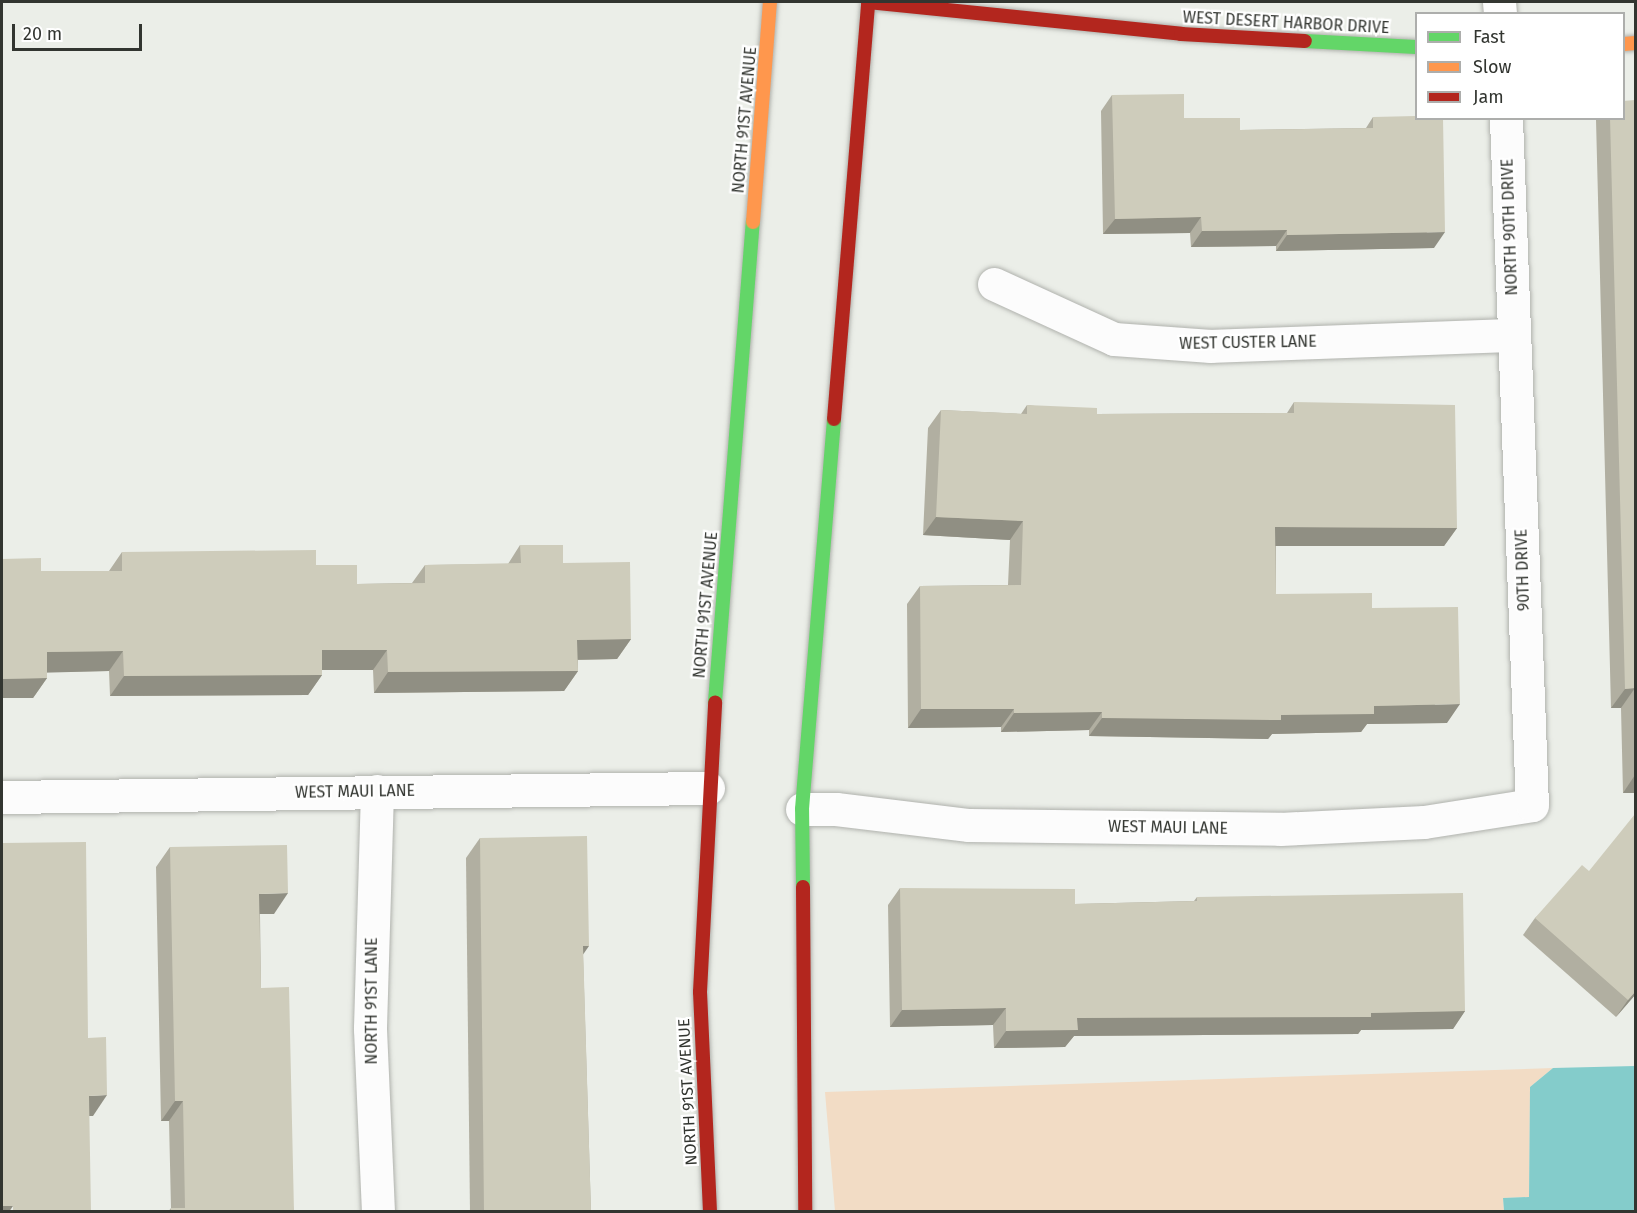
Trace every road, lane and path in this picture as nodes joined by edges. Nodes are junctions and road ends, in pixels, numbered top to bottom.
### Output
1 (770, 2) edge
2 (868, 2) edge
3 (1415, 48) edge
4 (1506, 120) edge
5 (994, 284) dead end
6 (1515, 334) junction
7 (708, 788) junction
8 (377, 791) junction
9 (2, 797) edge
10 (1532, 805) joint
11 (802, 809) junction
12 (378, 1212) edge
13 (710, 1212) edge
14 (805, 1212) edge

1 - 7 main road, NORTH 91ST AVENUE
2 - 3 main road, WEST DESERT HARBOR DRIVE
2 - 11 main road
4 - 6 street, NORTH 90TH DRIVE
5 - 6 street, WEST CUSTER LANE
6 - 10 street, 90TH DRIVE
7 - 8 street, WEST MAUI LANE
7 - 13 main road, NORTH 91ST AVENUE
8 - 9 street, WEST MAUI LANE
8 - 12 street, NORTH 91ST LANE
10 - 11 street, WEST MAUI LANE
11 - 14 main road

